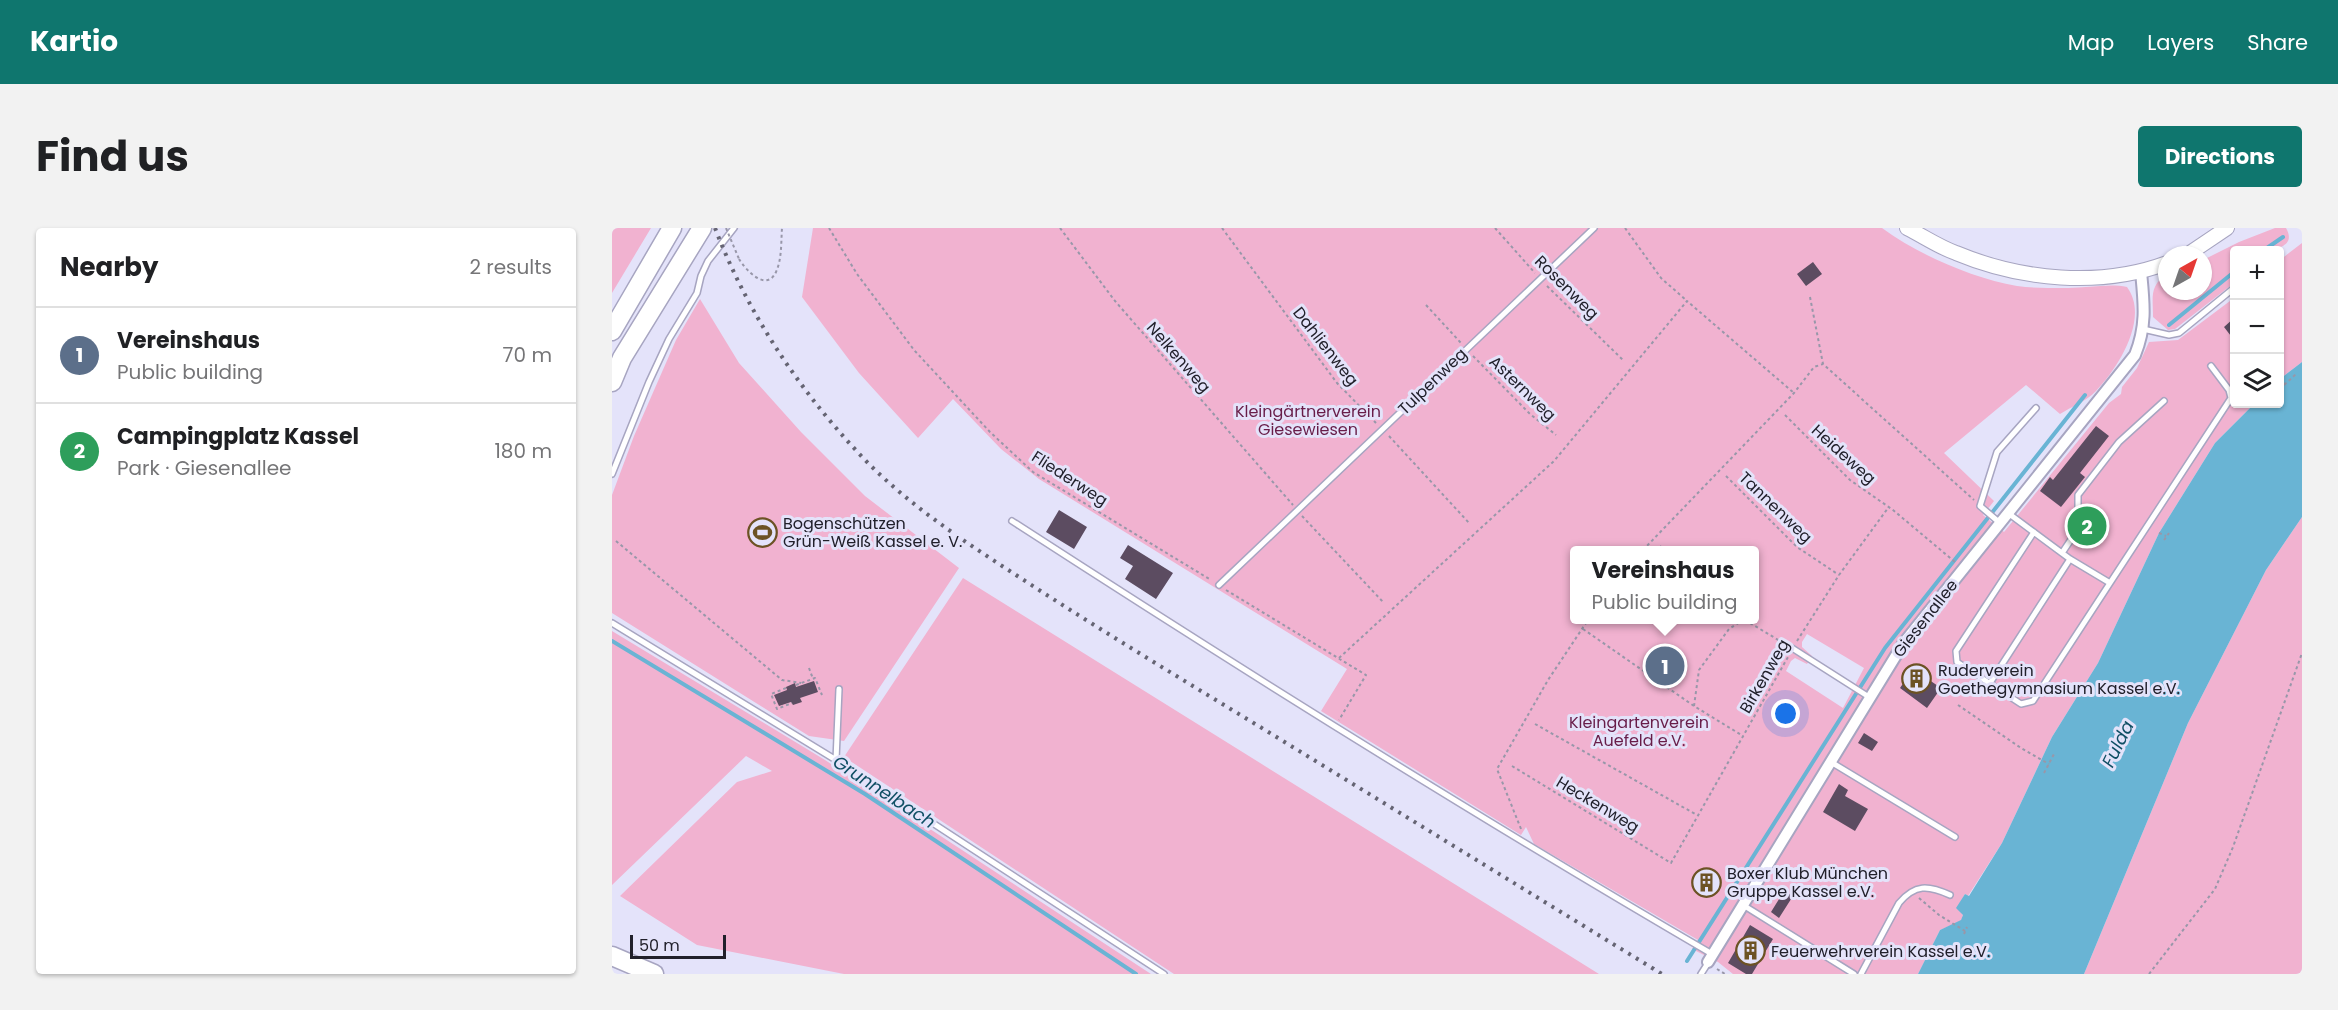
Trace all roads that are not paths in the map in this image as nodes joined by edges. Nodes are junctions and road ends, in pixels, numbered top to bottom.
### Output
1 (672, 228) edge
2 (702, 228) edge
3 (734, 228) edge
4 (1594, 228) edge
5 (1907, 228) edge
6 (2227, 228) edge
7 (2200, 246) edge
8 (2158, 266) edge
9 (2141, 272) junction
10 (2230, 292) edge
11 (2143, 329) junction
12 (612, 331) edge
13 (2211, 366) dead end
14 (612, 382) edge
15 (2164, 401) dead end
16 (2036, 408) dead end
17 (612, 474) edge
18 (2008, 513) junction
19 (1012, 521) dead end
20 (1997, 521) junction
21 (2034, 532) junction
22 (2062, 553) junction
23 (2070, 559) junction
24 (2110, 583) junction
25 (1218, 585) road end
26 (612, 623) edge
27 (1792, 648) road end
28 (1990, 683) junction
29 (839, 689) dead end
30 (1865, 695) junction
31 (836, 760) junction
32 (1830, 761) junction
33 (1955, 837) dead end
34 (1950, 895) dead end
35 (1743, 905) junction
36 (1708, 955) junction
37 (612, 956) edge
38 (654, 974) edge
39 (1164, 974) edge
40 (1701, 974) edge
41 (1854, 974) edge
42 (1861, 974) edge

1 - 12 highway
2 - 14 highway
3 - 17 lane
4 - 25 lane, Tulpenweg
5 - 9 street
6 - 7 street
8 - 9 street
9 - 11 street, Giesenallee
10 - 11 lane
11 - 18 street, Giesenallee
13 - 24 lane
15 - 22 lane
16 - 20 lane
18 - 20 street, Giesenallee
18 - 21 lane
19 - 36 lane
20 - 30 street, Giesenallee
21 - 22 lane
21 - 28 lane
22 - 23 lane
23 - 24 lane
23 - 28 lane
24 - 28 lane
26 - 31 lane
27 - 30 lane
29 - 31 lane
30 - 32 street, Giesenallee
31 - 39 lane
32 - 33 lane
32 - 35 street, Giesenallee
34 - 42 lane
35 - 36 street, Giesenallee
35 - 41 lane
36 - 40 lane, Giesenallee
37 - 38 highway

